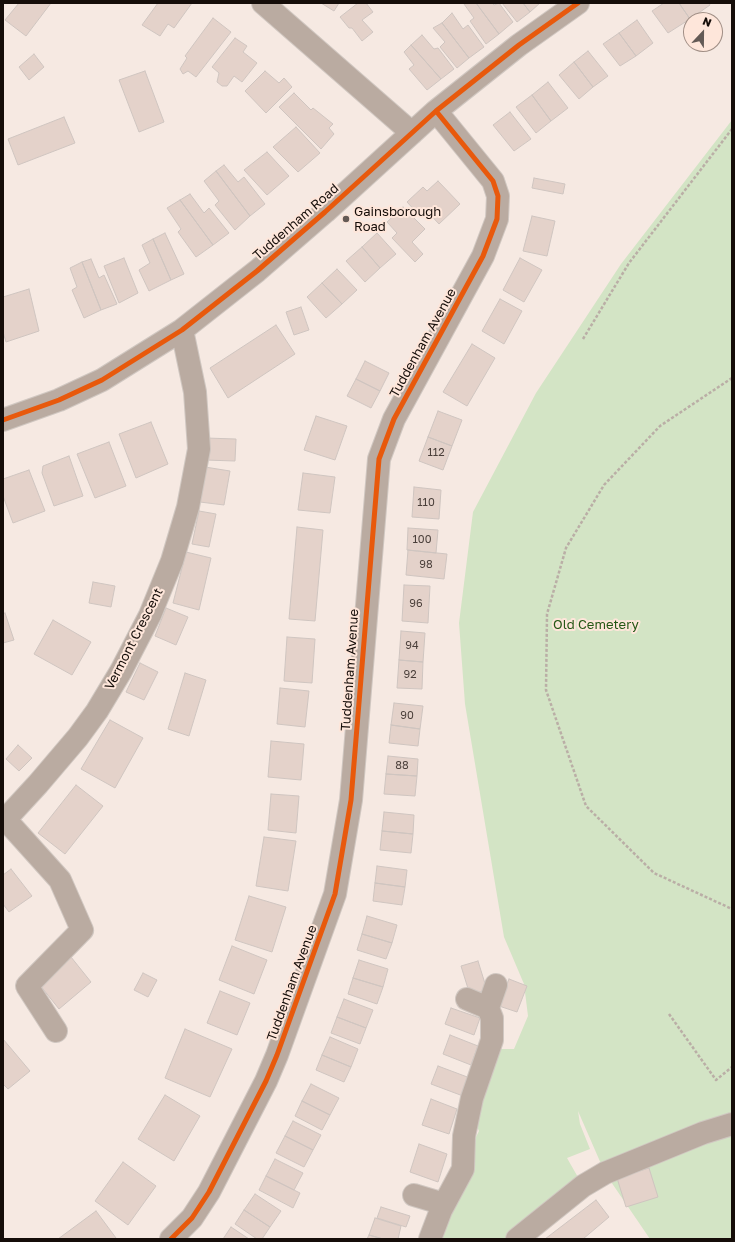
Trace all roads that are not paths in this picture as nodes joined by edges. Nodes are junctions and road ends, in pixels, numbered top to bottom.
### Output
1 (263, 3) edge
2 (578, 3) edge
3 (436, 110) junction
4 (412, 133) junction
5 (182, 330) junction
6 (3, 420) edge
7 (4, 821) edge
8 (496, 985) dead end
9 (467, 999) dead end
10 (488, 1008) junction
11 (56, 1031) dead end
12 (732, 1124) edge
13 (414, 1194) dead end
14 (444, 1204) junction
15 (171, 1239) edge
16 (430, 1239) edge
17 (517, 1239) edge

1 - 4 street
2 - 3 street, Tuddenham Road
3 - 4 street, Tuddenham Road
3 - 15 street, Tuddenham Avenue
4 - 5 street, Tuddenham Road
5 - 6 street, Tuddenham Road
5 - 7 street, Vermont Crescent
7 - 11 street
8 - 10 street
9 - 10 street
10 - 14 street
12 - 17 street
13 - 14 street
14 - 16 street

